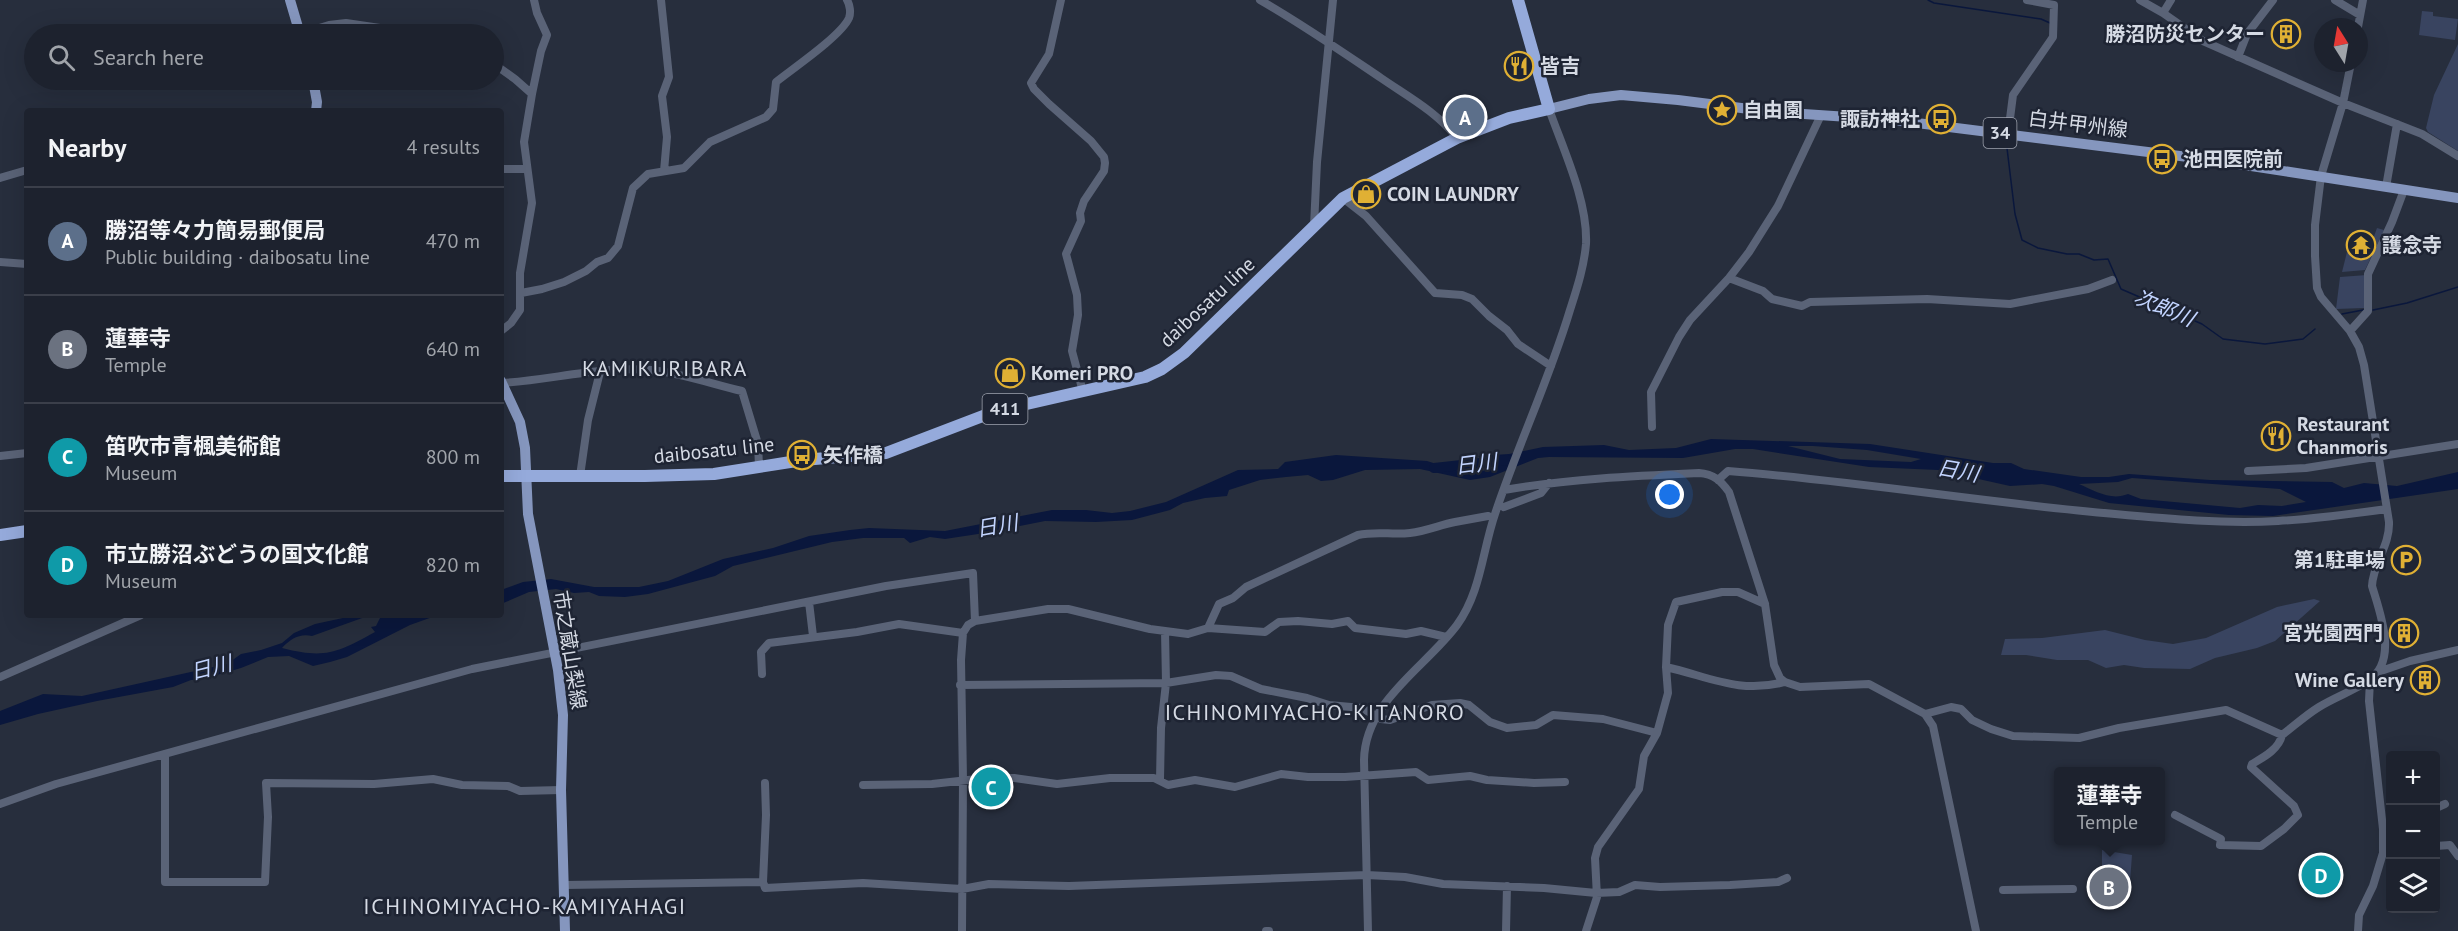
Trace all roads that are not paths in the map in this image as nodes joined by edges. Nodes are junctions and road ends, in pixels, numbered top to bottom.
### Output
1 (290, 0) edge
2 (534, 0) edge
3 (661, 0) edge
4 (847, 0) edge
5 (1061, 0) edge
6 (1260, 0) edge
7 (1334, 0) edge
8 (1518, 0) edge
9 (2027, 0) edge
10 (2140, 0) edge
11 (2171, 0) edge
12 (2273, 0) edge
13 (2335, 0) edge
14 (2363, 0) edge
15 (2163, 13) junction
16 (2360, 15) junction
17 (2360, 18) edge
18 (297, 24) edge
19 (1330, 43) junction
20 (2238, 57) junction
21 (504, 71) edge
22 (2349, 72) edge
23 (315, 90) edge
24 (532, 94) junction
25 (2343, 103) junction
26 (316, 108) edge
27 (1549, 109) junction
28 (1821, 115) junction
29 (2397, 124) junction
30 (2008, 134) junction
31 (1457, 138) junction
32 (2458, 156) edge
33 (504, 169) edge
34 (527, 170) junction
35 (24, 171) edge
36 (664, 171) junction
37 (2321, 176) junction
38 (0, 178) edge
39 (2386, 187) junction
40 (2404, 190) junction
41 (1343, 198) junction
42 (2458, 198) edge
43 (1314, 226) junction
44 (0, 262) edge
45 (24, 264) edge
46 (1729, 278) junction
47 (2112, 280) dead end
48 (521, 293) junction
49 (504, 328) edge
50 (2350, 331) junction
51 (1551, 366) junction
52 (600, 372) junction
53 (504, 382) edge
54 (504, 386) edge
55 (1083, 392) junction
56 (1652, 427) dead end
57 (2458, 444) edge
58 (24, 453) edge
59 (0, 456) edge
60 (2378, 458) junction
61 (759, 466) junction
62 (2248, 471) dead end
63 (528, 475) junction
64 (504, 476) edge
65 (580, 476) junction
66 (1718, 480) junction
67 (1549, 483) junction
68 (1505, 487) junction
69 (1503, 507) dead end
70 (2386, 509) junction
71 (1488, 516) dead end
72 (24, 531) edge
73 (0, 535) edge
74 (809, 602) junction
75 (1765, 604) junction
76 (134, 618) edge
77 (975, 621) junction
78 (1208, 627) junction
79 (1165, 631) junction
80 (963, 633) junction
81 (813, 636) junction
82 (1446, 637) junction
83 (2458, 650) edge
84 (554, 652) junction
85 (1666, 667) junction
86 (2378, 672) junction
87 (762, 674) dead end
88 (0, 677) edge
89 (2370, 680) junction
90 (1785, 682) junction
91 (1166, 683) junction
92 (960, 685) junction
93 (1925, 714) junction
94 (1376, 715) junction
95 (1657, 733) junction
96 (2282, 735) junction
97 (165, 754) junction
98 (1365, 775) junction
99 (963, 780) junction
100 (1160, 780) junction
101 (1565, 782) dead end
102 (765, 783) dead end
103 (863, 785) dead end
104 (561, 790) junction
105 (0, 804) edge
106 (2445, 804) dead end
107 (2440, 806) edge
108 (2175, 815) dead end
109 (2386, 821) edge
110 (2440, 846) edge
111 (2386, 855) edge
112 (2458, 856) edge
113 (1367, 875) junction
114 (1787, 878) dead end
115 (763, 882) junction
116 (565, 885) junction
117 (1507, 886) junction
118 (962, 888) junction
119 (2073, 889) dead end
120 (2003, 890) dead end
121 (1596, 893) junction
122 (565, 931) edge
123 (962, 931) edge
124 (1368, 931) edge
125 (1506, 931) edge
126 (1586, 931) edge
127 (1976, 931) edge
128 (2358, 931) edge

1 - 18 main road
2 - 24 street
3 - 36 street
4 - 36 street
5 - 55 street
6 - 19 street
7 - 19 street
8 - 27 highway
9 - 30 street
10 - 15 street
11 - 15 street
12 - 20 street
13 - 16 street
14 - 16 street
15 - 20 street
16 - 17 street
19 - 31 street
19 - 43 street
20 - 25 street
21 - 24 street
22 - 25 street
23 - 26 main road
24 - 34 street
25 - 29 street
25 - 37 street
27 - 28 main road, 白井甲州線 / 34
27 - 31 highway, daibosatu line / 411
27 - 51 street
28 - 30 main road, 白井甲州線 / 34
28 - 46 street
29 - 32 street
29 - 39 street
30 - 37 main road, 白井甲州線 / 34
31 - 41 highway, daibosatu line / 411
33 - 34 street
34 - 48 street
35 - 38 street
36 - 48 street
37 - 39 main road, 白井甲州線 / 34
37 - 50 street
39 - 40 main road, 白井甲州線 / 34
40 - 42 main road, 白井甲州線 / 34
40 - 50 street
41 - 43 highway, daibosatu line / 411
41 - 51 street
43 - 55 highway, daibosatu line / 411
44 - 45 street
46 - 47 street
46 - 56 street
48 - 49 street
50 - 60 street
51 - 68 street
52 - 53 street
52 - 61 street
52 - 65 street
54 - 63 main road, 市之蔵山梨線
55 - 61 highway, daibosatu line / 411
57 - 60 street
58 - 59 street
60 - 62 street
60 - 70 street
61 - 65 highway, daibosatu line / 411
63 - 64 highway, daibosatu line / 411
63 - 65 highway, daibosatu line / 411
63 - 84 main road, 市之蔵山梨線
66 - 67 street
66 - 70 street
66 - 75 street
67 - 68 street
67 - 69 street
68 - 82 street
70 - 86 street
71 - 78 street
72 - 73 highway
74 - 77 street
74 - 81 street
74 - 84 street
75 - 85 street
75 - 90 street
76 - 88 street
77 - 79 street
77 - 80 street
78 - 79 street
78 - 82 street
79 - 91 street
80 - 81 street
80 - 92 street
81 - 87 street
82 - 94 street
83 - 86 street
84 - 97 street
84 - 104 main road, 市之蔵山梨線
85 - 90 street
85 - 95 street
86 - 89 street
89 - 96 street
89 - 109 street
90 - 93 street
91 - 92 street
91 - 94 street
91 - 100 street
92 - 99 street
93 - 96 street
93 - 127 street
94 - 95 street
94 - 98 street
95 - 121 street
96 - 108 street
97 - 104 street
97 - 105 street
98 - 100 street
98 - 101 street
98 - 113 street
99 - 100 street
99 - 103 street
99 - 118 street
102 - 115 street
104 - 116 main road, 市之蔵山梨線
106 - 107 street
110 - 112 street
111 - 128 street
113 - 117 street
113 - 118 street
113 - 124 street
114 - 121 street
115 - 116 street
115 - 118 street
116 - 122 main road, 市之蔵山梨線
117 - 121 street
117 - 125 street
118 - 123 street
119 - 120 street
121 - 126 street

